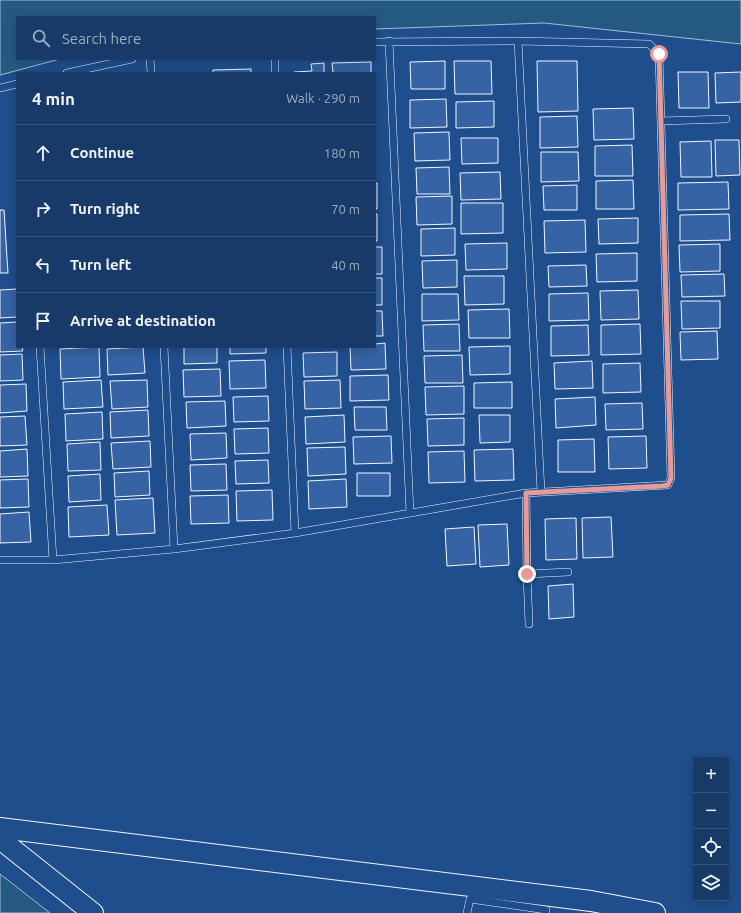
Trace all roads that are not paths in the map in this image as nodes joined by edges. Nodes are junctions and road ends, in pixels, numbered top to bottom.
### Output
1 (389, 41) junction
2 (518, 41) junction
3 (376, 42) edge
4 (127, 60) edge
5 (150, 60) edge
6 (275, 60) edge
7 (72, 72) edge
8 (151, 72) edge
9 (275, 72) edge
10 (16, 84) edge
11 (0, 88) edge
12 (726, 119) dead end
13 (661, 121) junction
14 (40, 348) edge
15 (164, 348) edge
16 (287, 348) edge
17 (540, 492) junction
18 (526, 493) junction
19 (410, 513) junction
20 (295, 533) junction
21 (174, 549) junction
22 (0, 560) edge
23 (53, 560) junction
24 (568, 572) dead end
25 (527, 574) junction
26 (528, 624) dead end
27 (0, 828) edge
28 (0, 839) edge
29 (643, 912) edge
30 (93, 913) edge
31 (467, 913) edge
32 (546, 913) edge

1 - 2 lane
1 - 3 lane
1 - 19 lane
2 - 13 lane
2 - 17 lane
4 - 7 lane
5 - 8 lane
6 - 9 lane
10 - 11 lane
12 - 13 lane
13 - 17 lane
14 - 23 lane
15 - 21 lane
16 - 20 lane
17 - 18 lane
18 - 19 lane
18 - 25 lane
19 - 20 lane
20 - 21 lane
21 - 23 lane
22 - 23 lane
24 - 25 lane
25 - 26 lane
27 - 29 street
28 - 30 street
31 - 32 lane

